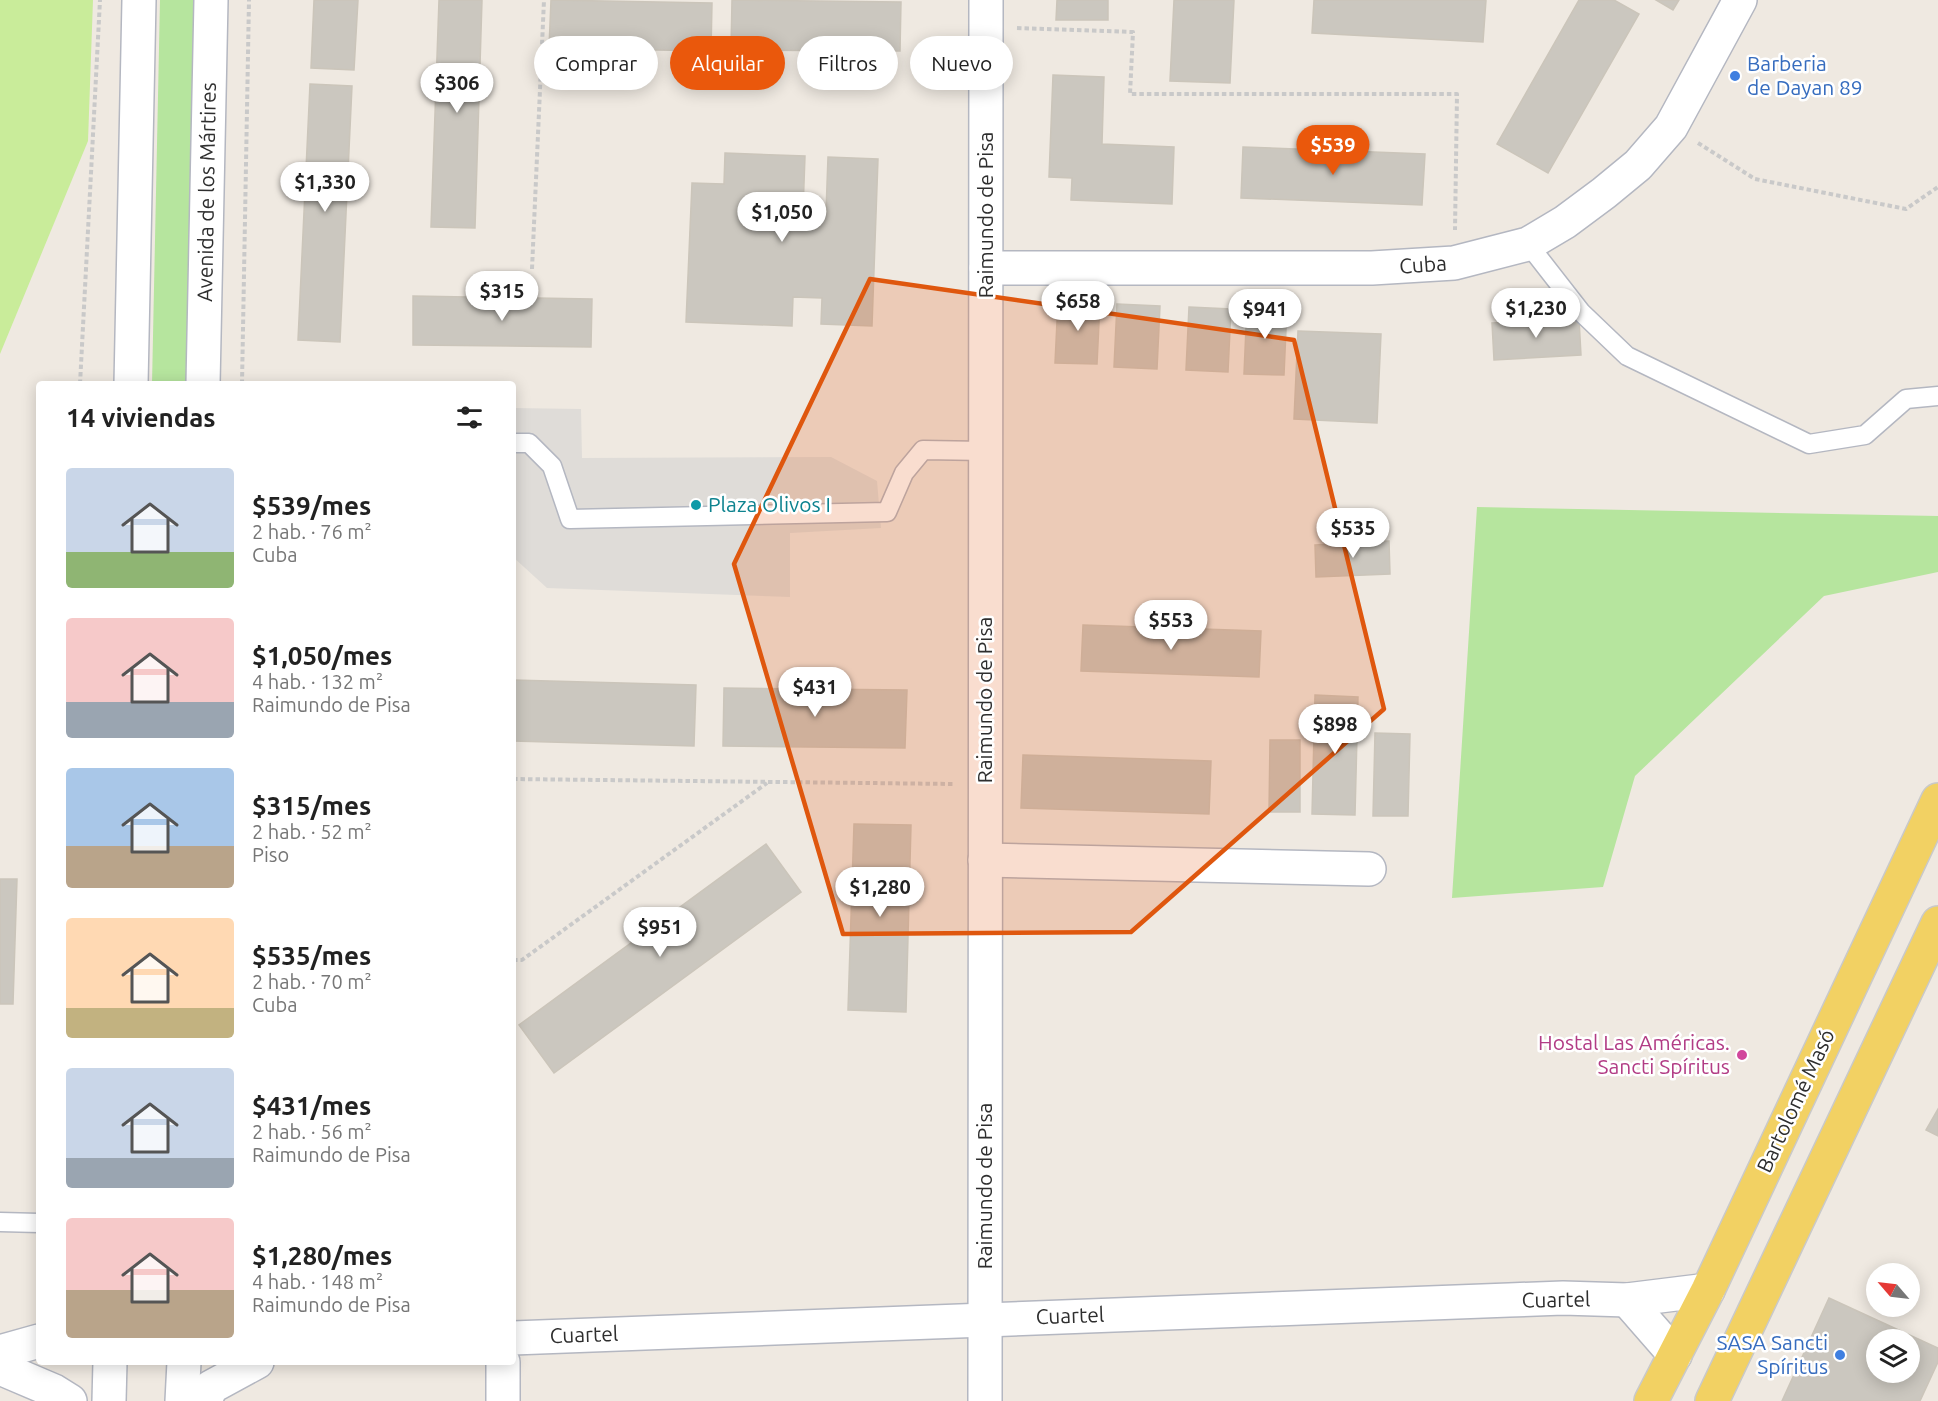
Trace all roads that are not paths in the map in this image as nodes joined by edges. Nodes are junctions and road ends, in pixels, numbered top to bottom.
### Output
1 (139, 0) edge
2 (211, 0) edge
3 (1740, 0) edge
4 (986, 13) edge
5 (1528, 244) junction
6 (986, 268) junction
7 (131, 381) edge
8 (203, 381) edge
9 (1938, 396) edge
10 (516, 443) edge
11 (986, 451) junction
12 (1938, 800) edge
13 (985, 860) junction
14 (1369, 869) dead end
15 (1938, 923) edge
16 (0, 1222) edge
17 (36, 1223) edge
18 (1708, 1290) junction
19 (1627, 1300) junction
20 (985, 1320) junction
21 (516, 1338) edge
22 (36, 1342) edge
23 (0, 1352) edge
24 (1676, 1355) junction
25 (0, 1358) edge
26 (36, 1358) edge
27 (110, 1365) edge
28 (184, 1365) edge
29 (252, 1365) edge
30 (503, 1365) edge
31 (0, 1368) edge
32 (1713, 1399) edge
33 (70, 1401) edge
34 (109, 1401) edge
35 (182, 1401) edge
36 (205, 1401) edge
37 (503, 1401) edge
38 (985, 1401) edge
39 (1651, 1401) edge

1 - 7 street
2 - 8 street, Avenida de los Mártires
3 - 5 street, Cuba
4 - 6 street, Raimundo de Pisa
5 - 6 street, Cuba
5 - 9 lane
6 - 11 street, Raimundo de Pisa
10 - 11 lane
11 - 13 street, Raimundo de Pisa
12 - 18 main road, Bartolomé Masó
13 - 14 street
13 - 20 street, Raimundo de Pisa
15 - 32 main road
16 - 17 lane
18 - 19 street, Cuartel
18 - 24 main road, Bartolomé Masó
19 - 20 street, Cuartel
19 - 24 street
20 - 21 street, Cuartel
20 - 38 street, Raimundo de Pisa
22 - 23 street
24 - 32 main road
24 - 39 main road, Bartolomé Masó
25 - 26 street
27 - 34 street
28 - 35 street
29 - 36 street
30 - 37 street
31 - 33 street

